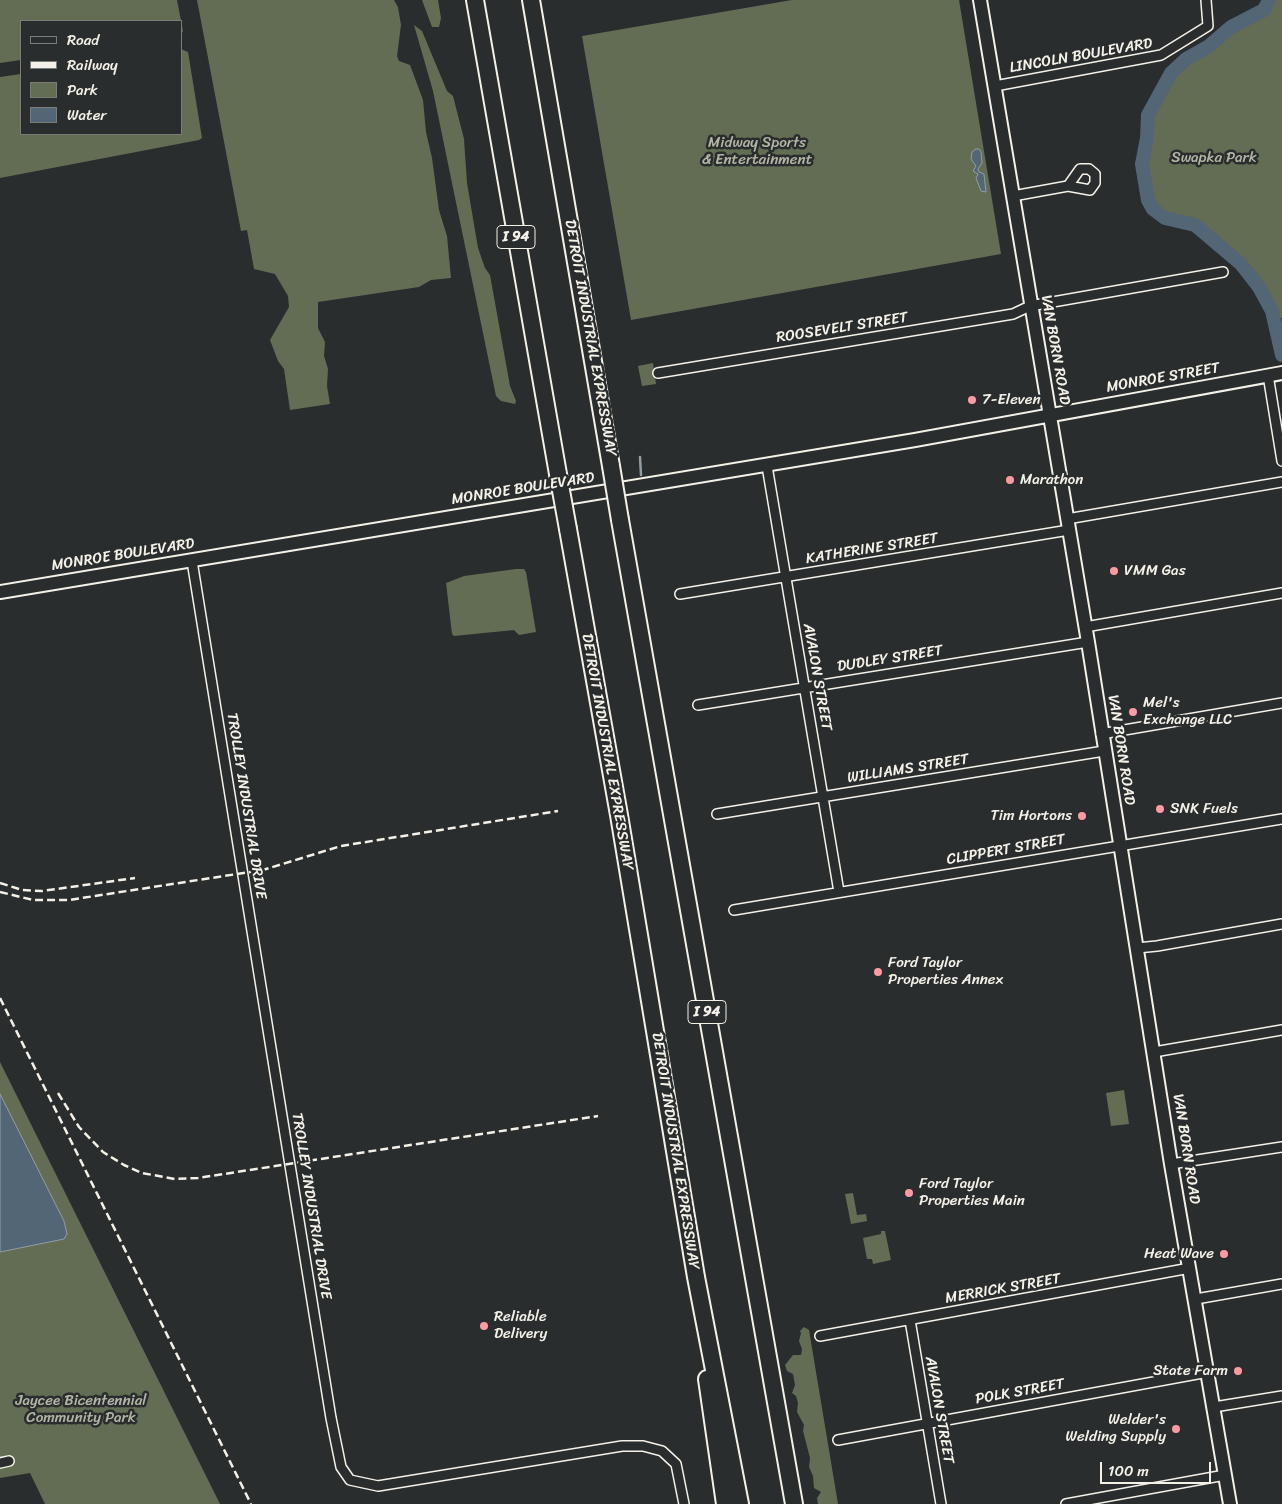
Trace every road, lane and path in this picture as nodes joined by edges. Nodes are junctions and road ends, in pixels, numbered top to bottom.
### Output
1 (475, 0) edge
2 (531, 0) edge
3 (980, 0) edge
4 (1206, 0) edge
5 (995, 86) junction
6 (1068, 186) dead end
7 (1013, 196) junction
8 (1223, 272) dead end
9 (1030, 306) junction
10 (658, 373) dead end
11 (1275, 374) edge
12 (1050, 416) junction
13 (1282, 461) edge
14 (767, 466) junction
15 (1282, 482) edge
16 (1068, 525) junction
17 (192, 561) junction
18 (786, 577) junction
19 (0, 592) edge
20 (1282, 593) edge
21 (680, 594) dead end
22 (1085, 628) junction
23 (1088, 642) junction
24 (804, 687) junction
25 (1282, 704) edge
26 (698, 705) dead end
27 (1101, 734) junction
28 (1104, 751) junction
29 (823, 796) junction
30 (716, 814) dead end
31 (1282, 819) edge
32 (1120, 846) junction
33 (839, 892) junction
34 (734, 910) dead end
35 (1282, 924) edge
36 (1137, 948) junction
37 (1282, 1030) edge
38 (1154, 1052) junction
39 (1282, 1147) edge
40 (1171, 1164) junction
41 (1190, 1268) junction
42 (696, 1277) junction
43 (1282, 1284) edge
44 (1196, 1299) junction
45 (910, 1320) junction
46 (820, 1336) dead end
47 (1208, 1372) junction
48 (1282, 1396) edge
49 (1214, 1407) junction
50 (779, 1420) junction
51 (928, 1423) junction
52 (838, 1440) dead end
53 (1225, 1475) junction
54 (684, 1504) edge
55 (725, 1504) edge
56 (740, 1504) edge
57 (794, 1504) edge
58 (803, 1504) edge
59 (941, 1504) edge
60 (1066, 1504) edge
61 (1230, 1504) edge

1 - 42 highway, DETROIT INDUSTRIAL EXPRESSWAY / I 94, bridge
2 - 50 highway, DETROIT INDUSTRIAL EXPRESSWAY / I 94, bridge
3 - 5 main road, VAN BORN ROAD
4 - 5 street, LINCOLN BOULEVARD
5 - 7 main road, VAN BORN ROAD
6 - 7 street
7 - 9 main road, VAN BORN ROAD
8 - 9 street, ROOSEVELT STREET
9 - 10 street, ROOSEVELT STREET
9 - 12 main road, VAN BORN ROAD
11 - 12 main road, MONROE STREET
11 - 13 street
12 - 14 main road, MONROE BOULEVARD
12 - 16 main road, VAN BORN ROAD
14 - 17 main road, MONROE BOULEVARD
14 - 18 street, AVALON STREET
15 - 16 street, KATHERINE STREET
16 - 18 street, KATHERINE STREET
16 - 22 main road, VAN BORN ROAD
17 - 19 main road, MONROE BOULEVARD
17 - 54 street, TROLLEY INDUSTRIAL DRIVE
18 - 21 street, KATHERINE STREET
18 - 24 street, AVALON STREET
20 - 22 street
22 - 23 main road, VAN BORN ROAD
23 - 24 street, DUDLEY STREET
23 - 27 main road, VAN BORN ROAD
24 - 26 street, DUDLEY STREET
24 - 29 street, AVALON STREET
25 - 27 street
27 - 28 main road, VAN BORN ROAD
28 - 29 street, WILLIAMS STREET
28 - 32 main road, VAN BORN ROAD
29 - 30 street, WILLIAMS STREET
29 - 33 street, AVALON STREET
31 - 32 street, CLIPPERT STREET
32 - 33 street, CLIPPERT STREET
32 - 36 main road, VAN BORN ROAD
33 - 34 street, CLIPPERT STREET
35 - 36 street
36 - 38 main road, VAN BORN ROAD
37 - 38 street
38 - 40 main road, VAN BORN ROAD
39 - 40 street
40 - 41 main road, VAN BORN ROAD
41 - 44 main road, VAN BORN ROAD
41 - 45 street, MERRICK STREET
42 - 55 highway
42 - 56 highway, DETROIT INDUSTRIAL EXPRESSWAY / I 94
43 - 44 street
44 - 47 main road, VAN BORN ROAD
45 - 46 street, MERRICK STREET
45 - 51 street, AVALON STREET
47 - 49 main road, VAN BORN ROAD
47 - 51 street, POLK STREET
48 - 49 street
49 - 53 main road, VAN BORN ROAD
50 - 57 highway, DETROIT INDUSTRIAL EXPRESSWAY / I 94
50 - 58 highway
51 - 52 street, POLK STREET
51 - 59 street, AVALON STREET
53 - 60 street
53 - 61 main road, VAN BORN ROAD

